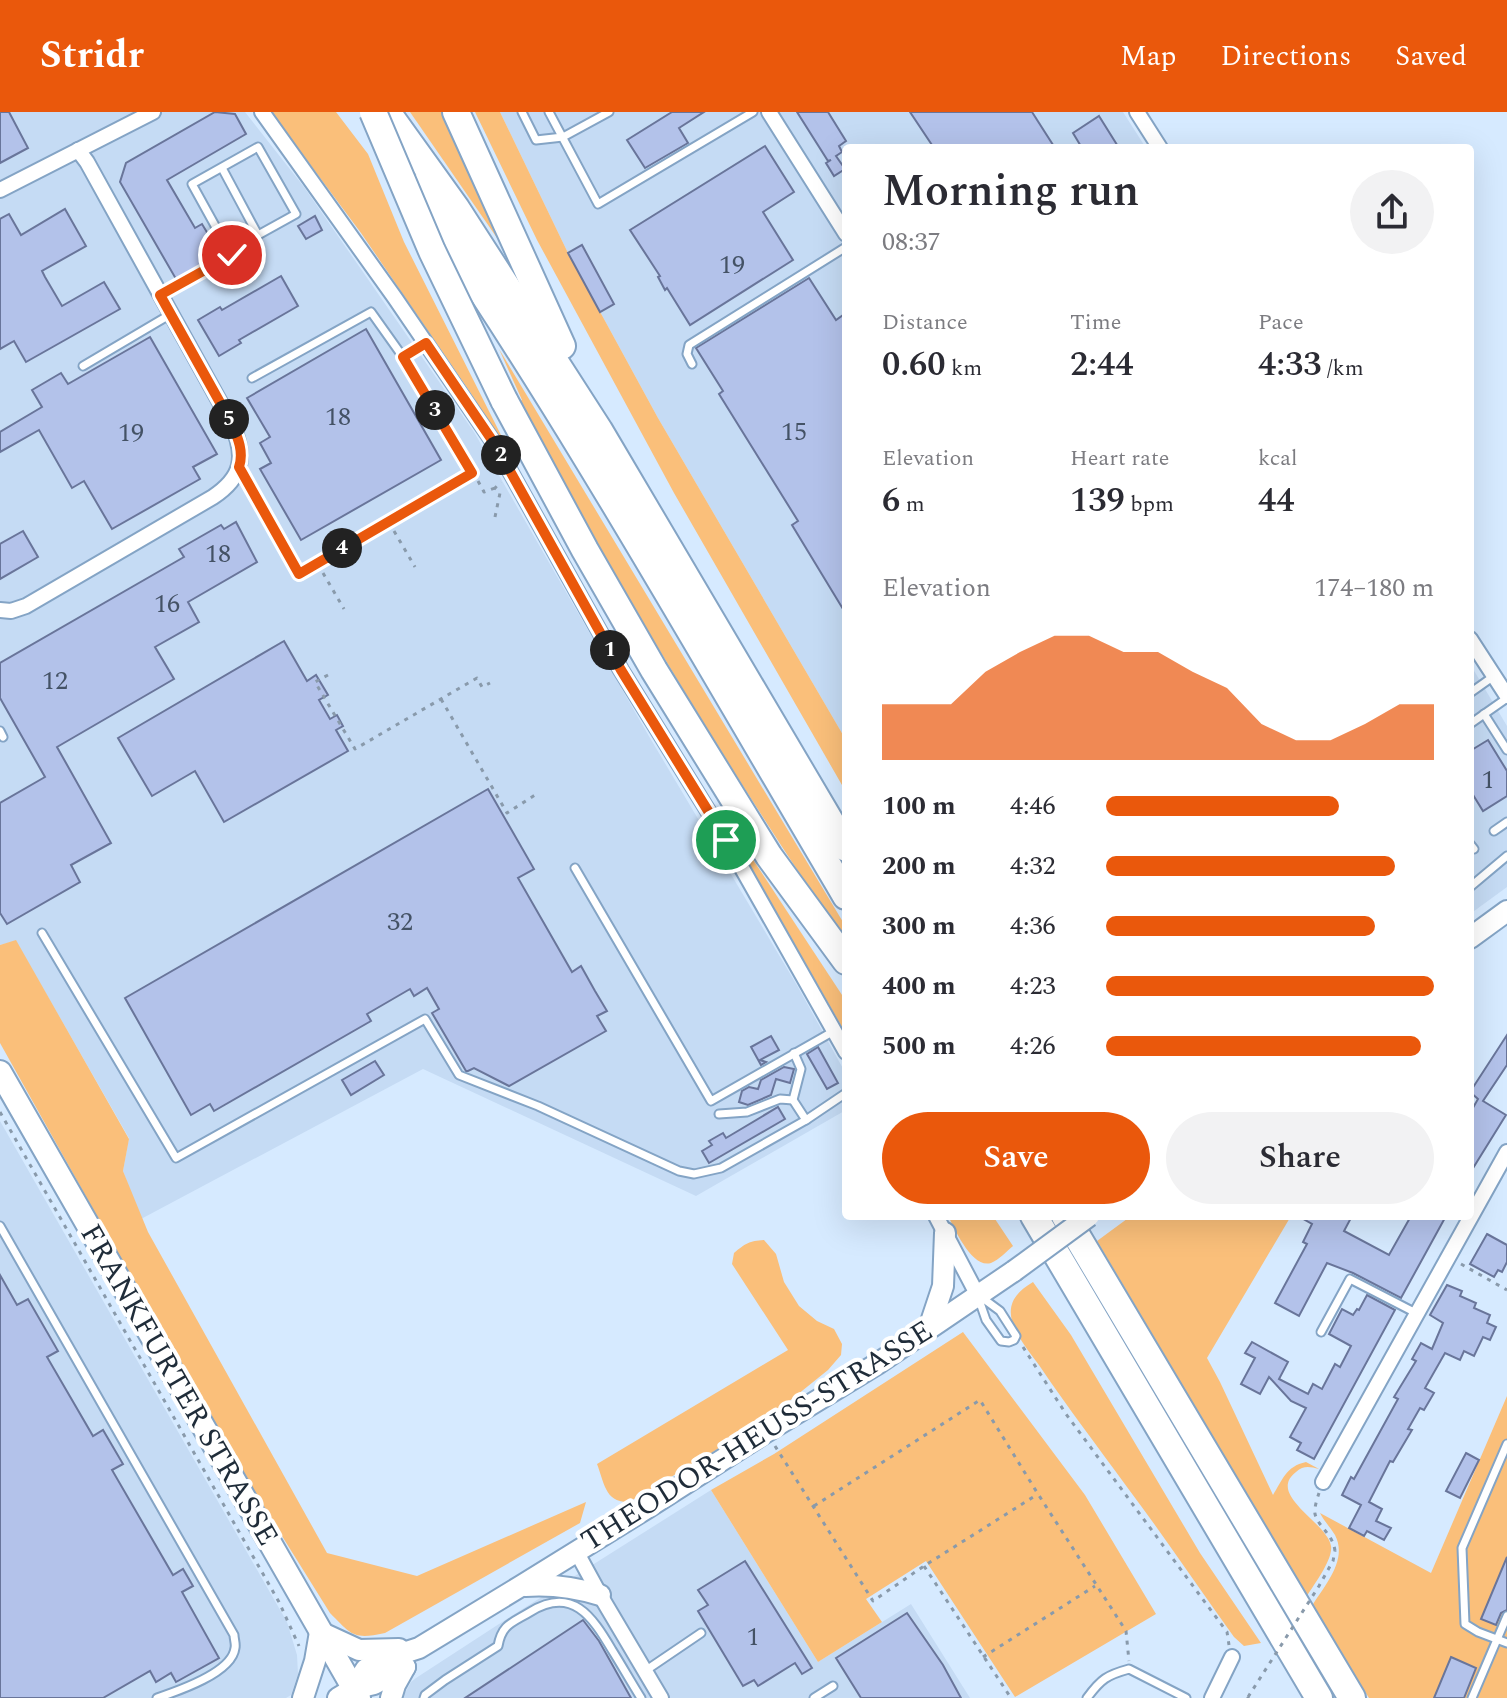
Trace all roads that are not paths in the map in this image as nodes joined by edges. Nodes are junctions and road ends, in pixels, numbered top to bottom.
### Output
1 (153, 112) edge
2 (262, 112) edge
3 (359, 112) edge
4 (373, 112) edge
5 (387, 112) edge
6 (456, 112) edge
7 (522, 112) edge
8 (549, 112) edge
9 (609, 112) edge
10 (753, 112) edge
11 (769, 112) edge
12 (1137, 112) edge
13 (563, 137) junction
14 (1157, 144) edge
15 (78, 150) junction
16 (222, 168) junction
17 (0, 190) edge
18 (842, 228) edge
19 (258, 235) junction
20 (842, 249) edge
21 (229, 251) junction
22 (160, 295) junction
23 (171, 314) junction
24 (426, 343) junction
25 (403, 357) junction
26 (692, 364) dead end
27 (83, 366) dead end
28 (252, 378) dead end
29 (599, 430) junction
30 (239, 467) junction
31 (0, 610) edge
32 (1474, 645) edge
33 (1494, 676) junction
34 (1474, 690) edge
35 (1507, 697) edge
36 (1484, 714) junction
37 (1474, 721) edge
38 (1507, 750) edge
39 (1507, 822) edge
40 (1494, 831) dead end
41 (842, 841) edge
42 (1507, 856) edge
43 (575, 868) dead end
44 (1474, 884) edge
45 (842, 889) edge
46 (1507, 911) edge
47 (42, 933) dead end
48 (1474, 935) edge
49 (842, 956) edge
50 (834, 1031) junction
51 (842, 1045) edge
52 (794, 1053) junction
53 (0, 1072) edge
54 (842, 1096) edge
55 (793, 1100) junction
56 (719, 1114) dead end
57 (806, 1120) junction
58 (1507, 1152) edge
59 (1474, 1212) edge
60 (1036, 1220) edge
61 (1067, 1220) edge
62 (1084, 1220) edge
63 (1469, 1220) edge
64 (941, 1225) edge
65 (0, 1226) edge
66 (977, 1294) junction
67 (1417, 1314) junction
68 (929, 1328) junction
69 (1321, 1332) dead end
70 (1507, 1444) edge
71 (1323, 1482) road end
72 (576, 1551) junction
73 (521, 1586) junction
74 (600, 1595) junction
75 (1507, 1616) edge
76 (320, 1632) junction
77 (701, 1633) dead end
78 (1497, 1640) junction
79 (1507, 1643) edge
80 (419, 1648) junction
81 (1232, 1657) road end
82 (405, 1667) junction
83 (645, 1671) junction
84 (833, 1686) dead end
85 (350, 1695) edge
86 (157, 1698) edge
87 (303, 1698) edge
88 (391, 1698) edge
89 (424, 1698) edge
90 (641, 1698) edge
91 (661, 1698) edge
92 (814, 1698) edge
93 (1087, 1698) edge
94 (1186, 1698) edge
95 (1212, 1698) edge
96 (1319, 1698) edge
97 (1352, 1698) edge
98 (1472, 1698) edge

1 - 15 street
2 - 24 street
3 - 45 highway
4 - 49 highway, bridge
5 - 29 highway
6 - 29 highway
7 - 13 lane
8 - 13 lane
9 - 13 lane
10 - 13 lane
11 - 18 street
12 - 14 street
15 - 17 street
15 - 22 street
16 - 19 lane
16 - 19 lane
16 - 21 lane
19 - 21 lane
20 - 26 lane
21 - 22 lane
22 - 23 street
23 - 27 lane
23 - 30 street
24 - 25 lane
24 - 50 street
25 - 28 lane
25 - 30 lane
29 - 41 highway
30 - 31 street
32 - 33 street
33 - 34 lane
33 - 35 street
35 - 36 lane
36 - 37 lane
36 - 38 lane
39 - 40 lane
42 - 44 lane
43 - 52 lane
46 - 48 main road
47 - 57 lane
50 - 51 street
50 - 52 lane
52 - 55 lane
53 - 76 main road, FRANKFURTER STRASSE
54 - 57 lane
55 - 56 lane
55 - 57 lane
58 - 59 street
60 - 96 highway
61 - 97 highway
62 - 66 main road, THEODOR-HEUSS-STRASSE, bridge
63 - 67 street
64 - 66 street
64 - 68 main road
65 - 86 lane
66 - 66 lane
66 - 68 main road, THEODOR-HEUSS-STRASSE
67 - 69 lane
67 - 71 street
68 - 72 main road, THEODOR-HEUSS-STRASSE
70 - 78 lane
72 - 73 main road, THEODOR-HEUSS-STRASSE
72 - 74 street
73 - 74 main road
73 - 80 main road, THEODOR-HEUSS-STRASSE
74 - 83 street
75 - 78 lane
76 - 80 main road
76 - 85 main road, FRANKFURTER STRASSE
76 - 87 main road
77 - 83 lane
78 - 79 lane
78 - 98 lane
80 - 82 main road
80 - 85 main road
81 - 95 street
82 - 85 main road
82 - 88 main road
83 - 91 street
84 - 92 lane
89 - 90 lane
93 - 94 lane

